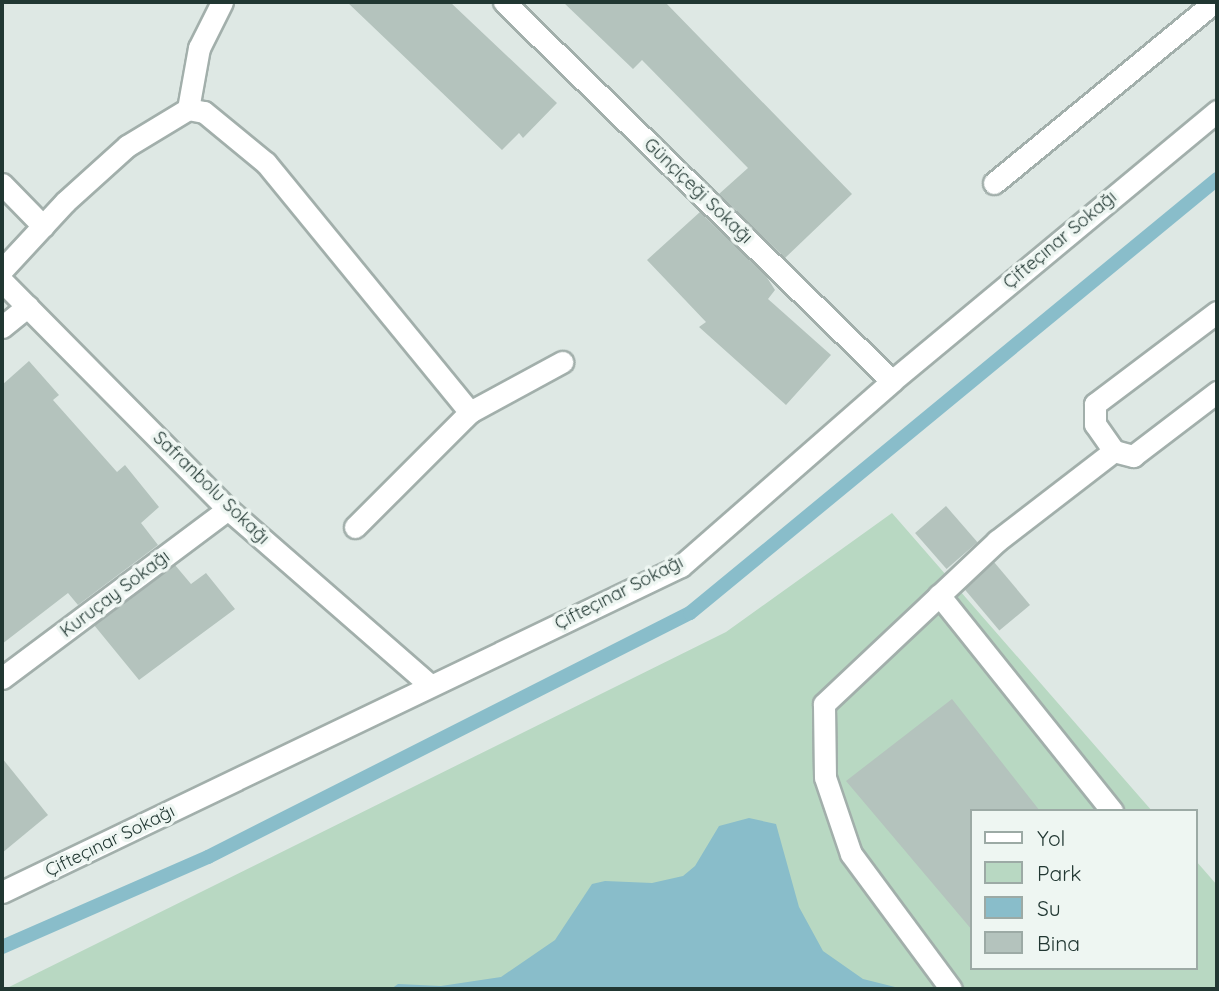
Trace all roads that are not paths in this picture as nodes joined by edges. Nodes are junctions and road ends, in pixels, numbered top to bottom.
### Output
1 (222, 2) edge
2 (504, 2) edge
3 (1214, 2) edge
4 (188, 109) junction
5 (1217, 111) edge
6 (994, 183) dead end
7 (2, 184) edge
8 (43, 226) junction
9 (2, 270) edge
10 (2, 281) edge
11 (28, 306) junction
12 (1217, 312) edge
13 (2, 327) edge
14 (562, 362) dead end
15 (892, 381) junction
16 (1217, 392) edge
17 (470, 412) junction
18 (1114, 451) junction
19 (228, 509) junction
20 (355, 527) dead end
21 (939, 595) junction
22 (2, 678) edge
23 (430, 685) junction
24 (1110, 809) edge
25 (2, 892) edge
26 (951, 989) edge

1 - 4 street
2 - 15 street, Günçiçeği Sokağı
3 - 6 street
4 - 8 street
4 - 17 street
5 - 15 street, Çifteçınar Sokağı
7 - 8 street
8 - 9 street
10 - 11 street, Safranbolu Sokağı
11 - 13 street
11 - 19 street, Safranbolu Sokağı
12 - 18 street
14 - 17 street
15 - 23 street, Çifteçınar Sokağı
16 - 18 street
17 - 20 street
18 - 21 street
19 - 22 street, Kuruçay Sokağı
19 - 23 street, Safranbolu Sokağı
21 - 24 street
21 - 26 street
23 - 25 street, Çifteçınar Sokağı

